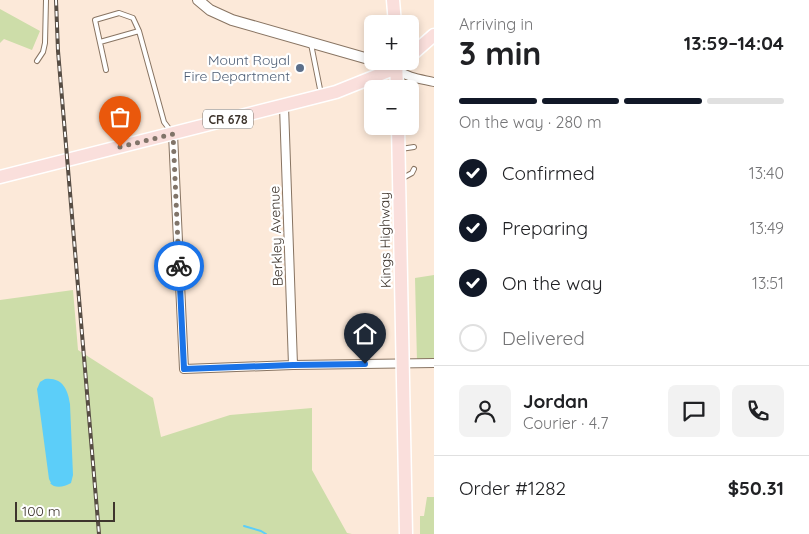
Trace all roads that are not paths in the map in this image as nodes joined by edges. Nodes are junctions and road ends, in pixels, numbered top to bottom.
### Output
1 (46, 0) edge
2 (198, 0) edge
3 (392, 0) edge
4 (393, 15) edge
5 (139, 31) junction
6 (434, 35) edge
7 (100, 42) junction
8 (310, 42) junction
9 (419, 48) edge
10 (364, 58) edge
11 (37, 61) dead end
12 (106, 70) dead end
13 (386, 70) edge
14 (401, 70) edge
15 (434, 82) edge
16 (321, 96) junction
17 (284, 106) junction
18 (173, 134) junction
19 (398, 135) edge
20 (414, 147) dead end
21 (398, 150) junction
22 (414, 169) dead end
23 (0, 177) edge
24 (399, 180) junction
25 (403, 363) junction
26 (434, 363) edge
27 (293, 365) junction
28 (406, 534) edge

1 - 11 lane
2 - 8 street
3 - 4 main road
5 - 7 lane
5 - 7 lane
5 - 18 lane
6 - 9 main road
7 - 12 lane
8 - 10 street
8 - 16 lane
13 - 16 main road, CR 678
14 - 15 street
16 - 17 main road, CR 678
17 - 18 main road, CR 678
17 - 27 street, Berkley Avenue
18 - 23 main road, CR 678
18 - 27 street
19 - 21 main road, Kings Highway
20 - 21 lane
21 - 24 main road, Kings Highway
22 - 24 lane
24 - 25 main road, Kings Highway
25 - 26 street
25 - 27 street
25 - 28 main road, Kings Highway

